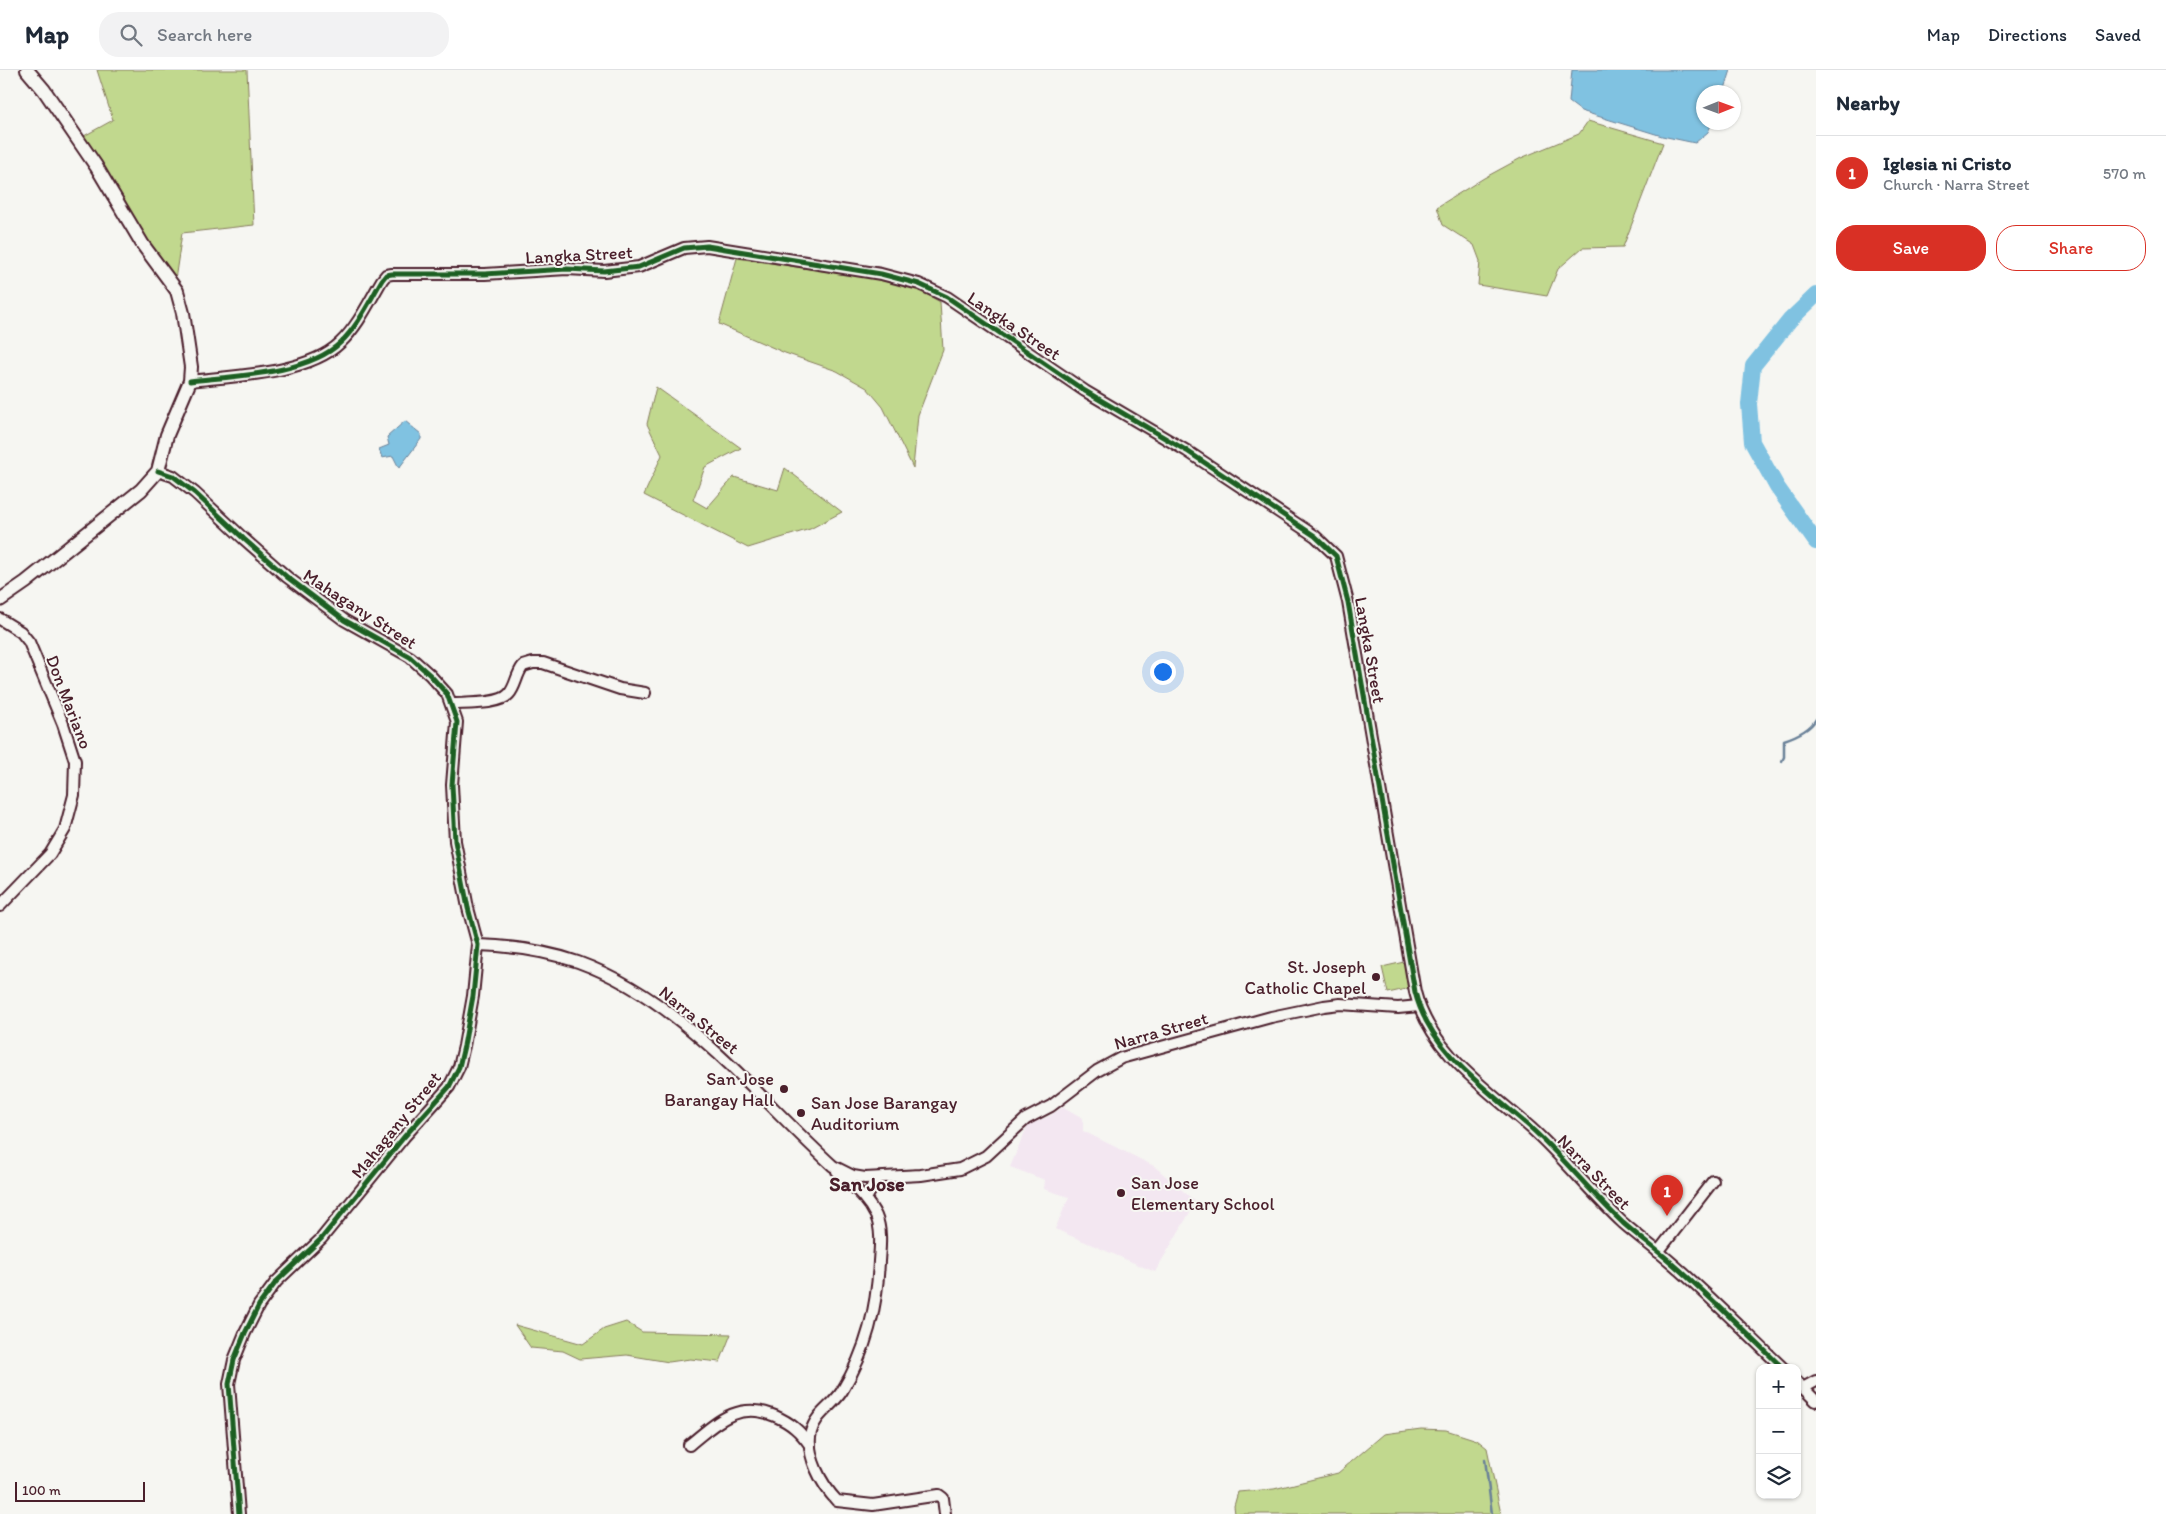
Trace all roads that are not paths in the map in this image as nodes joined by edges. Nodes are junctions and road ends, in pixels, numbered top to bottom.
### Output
1 (27, 70) edge
2 (190, 381) junction
3 (158, 471) junction
4 (0, 600) edge
5 (0, 619) edge
6 (645, 693) dead end
7 (452, 704) junction
8 (0, 906) edge
9 (478, 945) junction
10 (1420, 1006) junction
11 (833, 1166) junction
12 (877, 1178) junction
13 (1713, 1181) dead end
14 (866, 1199) junction
15 (1658, 1252) junction
16 (1779, 1364) edge
17 (1816, 1381) edge
18 (1801, 1385) edge
19 (1801, 1386) edge
20 (1816, 1402) edge
21 (689, 1446) dead end
22 (811, 1446) junction
23 (239, 1514) edge
24 (945, 1514) edge

1 - 2 street
2 - 3 street
2 - 10 street, Langka Street
3 - 4 street
3 - 7 street, Mahagany Street
5 - 8 street, Don Mariano
6 - 7 street
7 - 9 street, Mahagany Street
9 - 11 street, Narra Street
9 - 23 street, Mahagany Street
10 - 12 street, Narra Street
10 - 15 street, Narra Street
11 - 12 street, Narra Street
11 - 14 street
12 - 14 street
13 - 15 street
14 - 22 street
15 - 16 street, Narra Street
17 - 18 street
19 - 20 street
21 - 22 street
22 - 24 street

